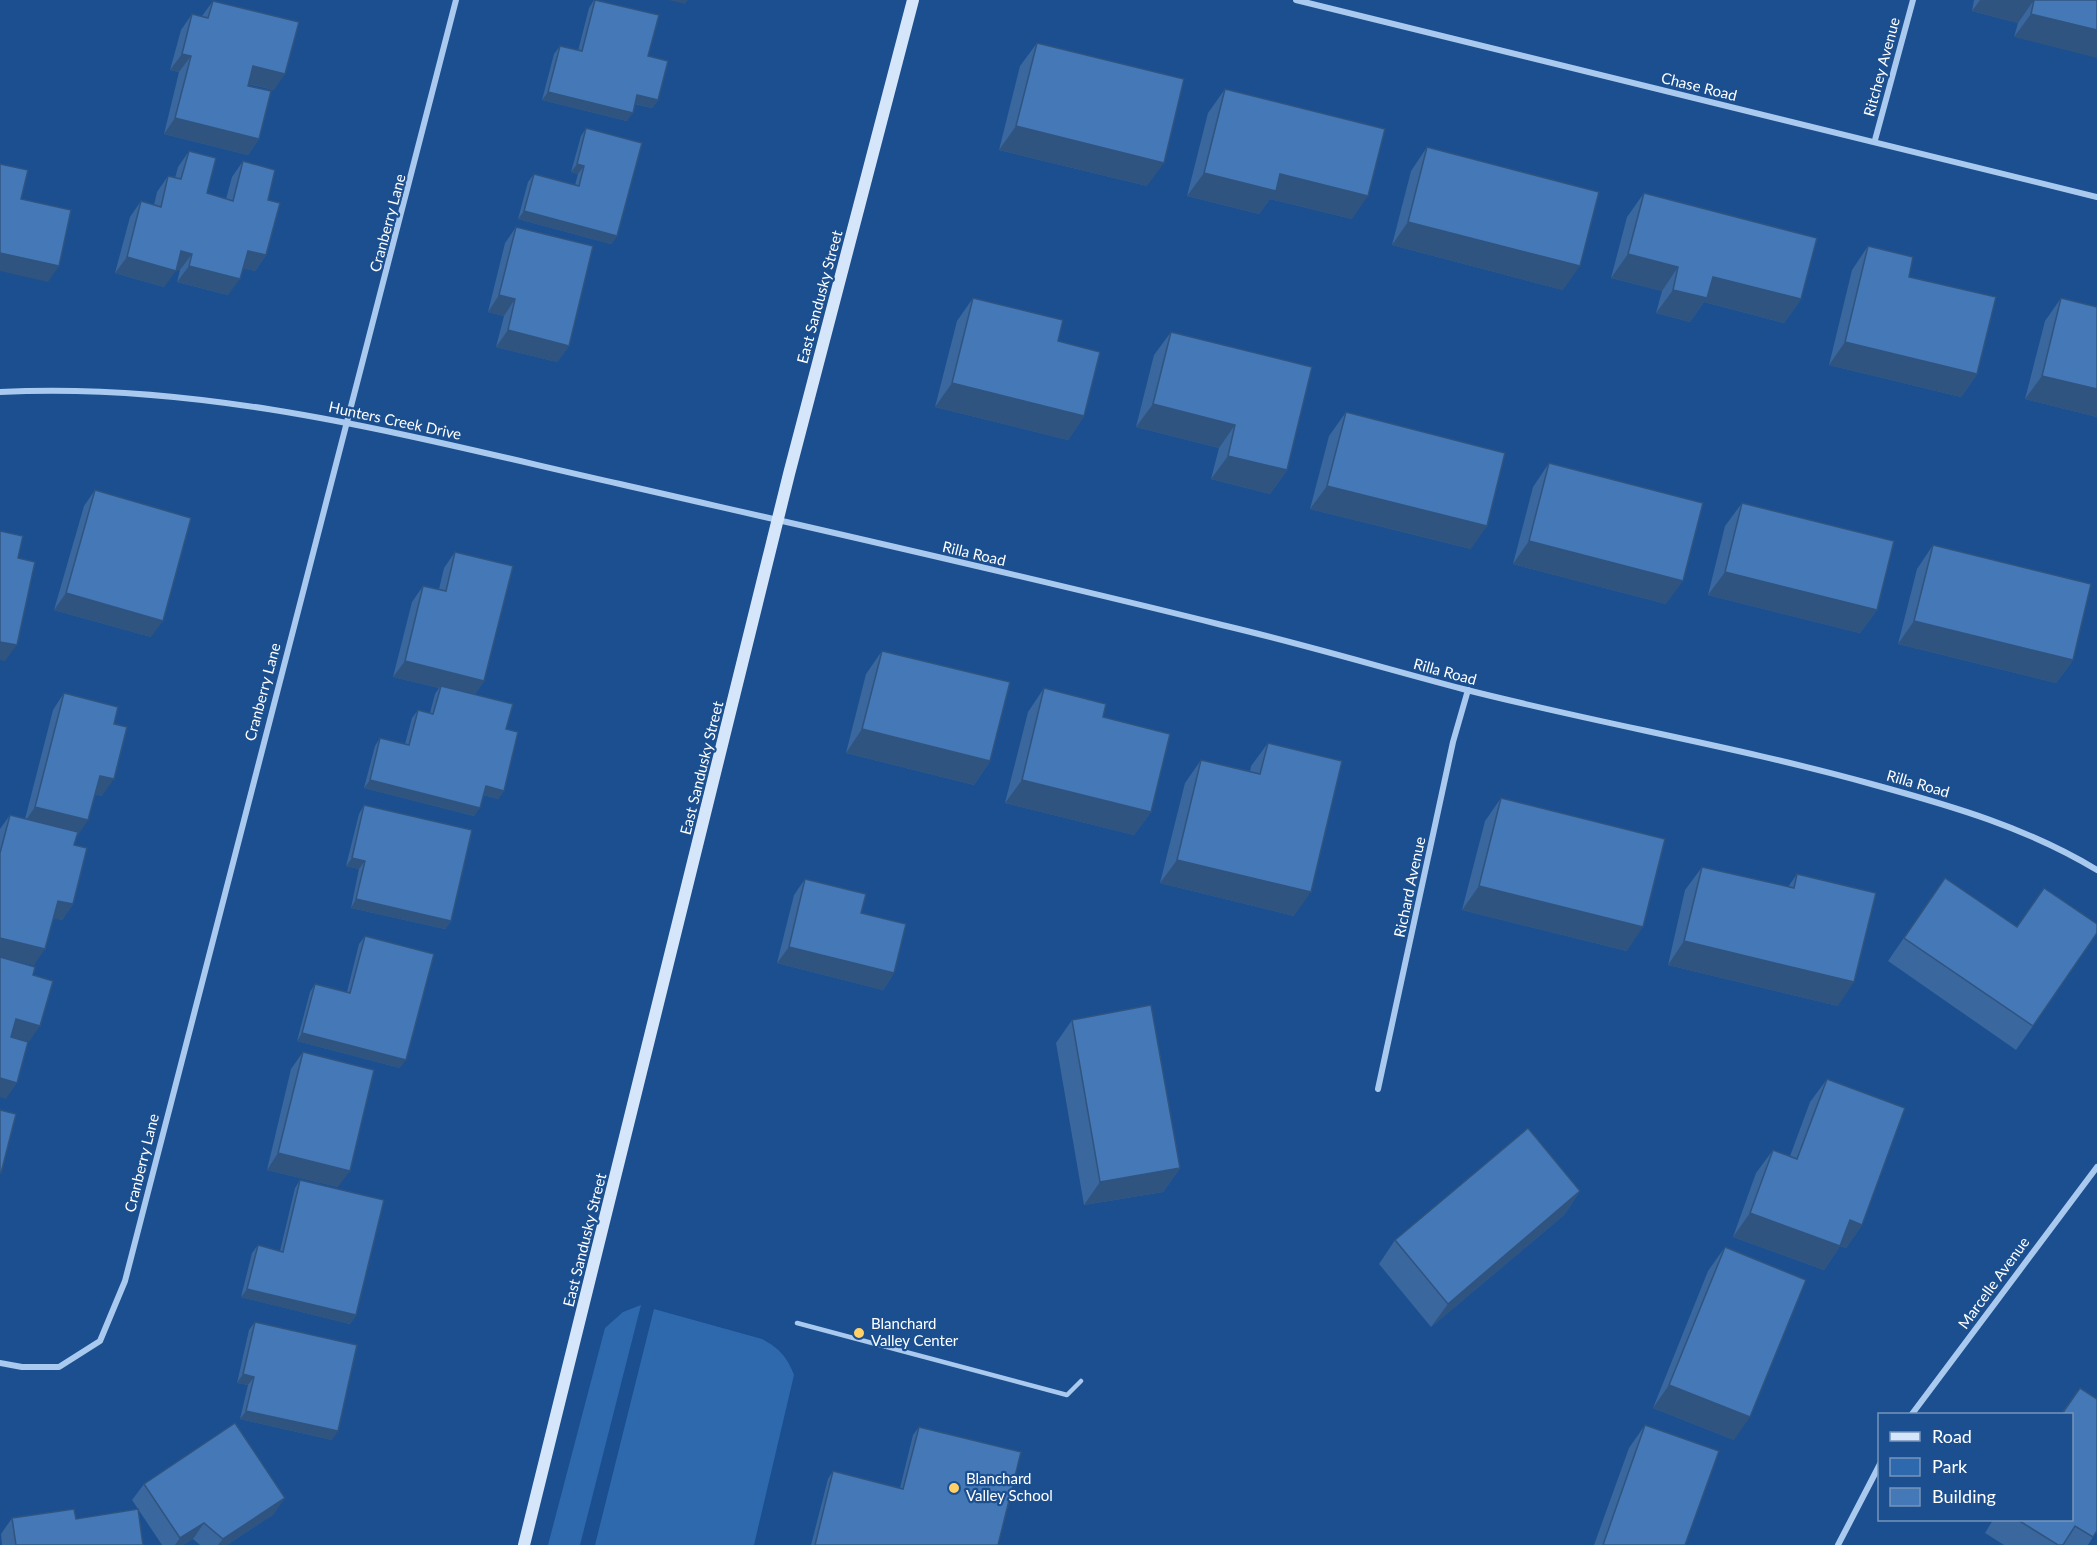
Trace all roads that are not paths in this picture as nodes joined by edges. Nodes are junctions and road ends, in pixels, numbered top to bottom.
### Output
1 (456, 0) edge
2 (913, 0) edge
3 (1296, 0) edge
4 (1913, 0) edge
5 (1875, 140) junction
6 (2097, 197) edge
7 (0, 392) edge
8 (347, 423) junction
9 (779, 520) junction
10 (1468, 690) junction
11 (2097, 870) edge
12 (1378, 1089) dead end
13 (2097, 1167) edge
14 (797, 1323) dead end
15 (0, 1363) edge
16 (1081, 1381) dead end
17 (1913, 1413) edge
18 (1878, 1468) edge
19 (524, 1545) edge
20 (1838, 1545) edge

1 - 8 street, Cranberry Lane
2 - 9 main road, East Sandusky Street
3 - 5 street, Chase Road
4 - 5 street, Ritchey Avenue
5 - 6 street, Chase Road
7 - 8 street, Hunters Creek Drive
8 - 9 street, Hunters Creek Drive
8 - 15 street, Cranberry Lane
9 - 10 street, Rilla Road
9 - 19 main road, East Sandusky Street
10 - 11 street, Rilla Road
10 - 12 street, Richard Avenue
13 - 17 street, Marcelle Avenue
14 - 16 lane
18 - 20 street

